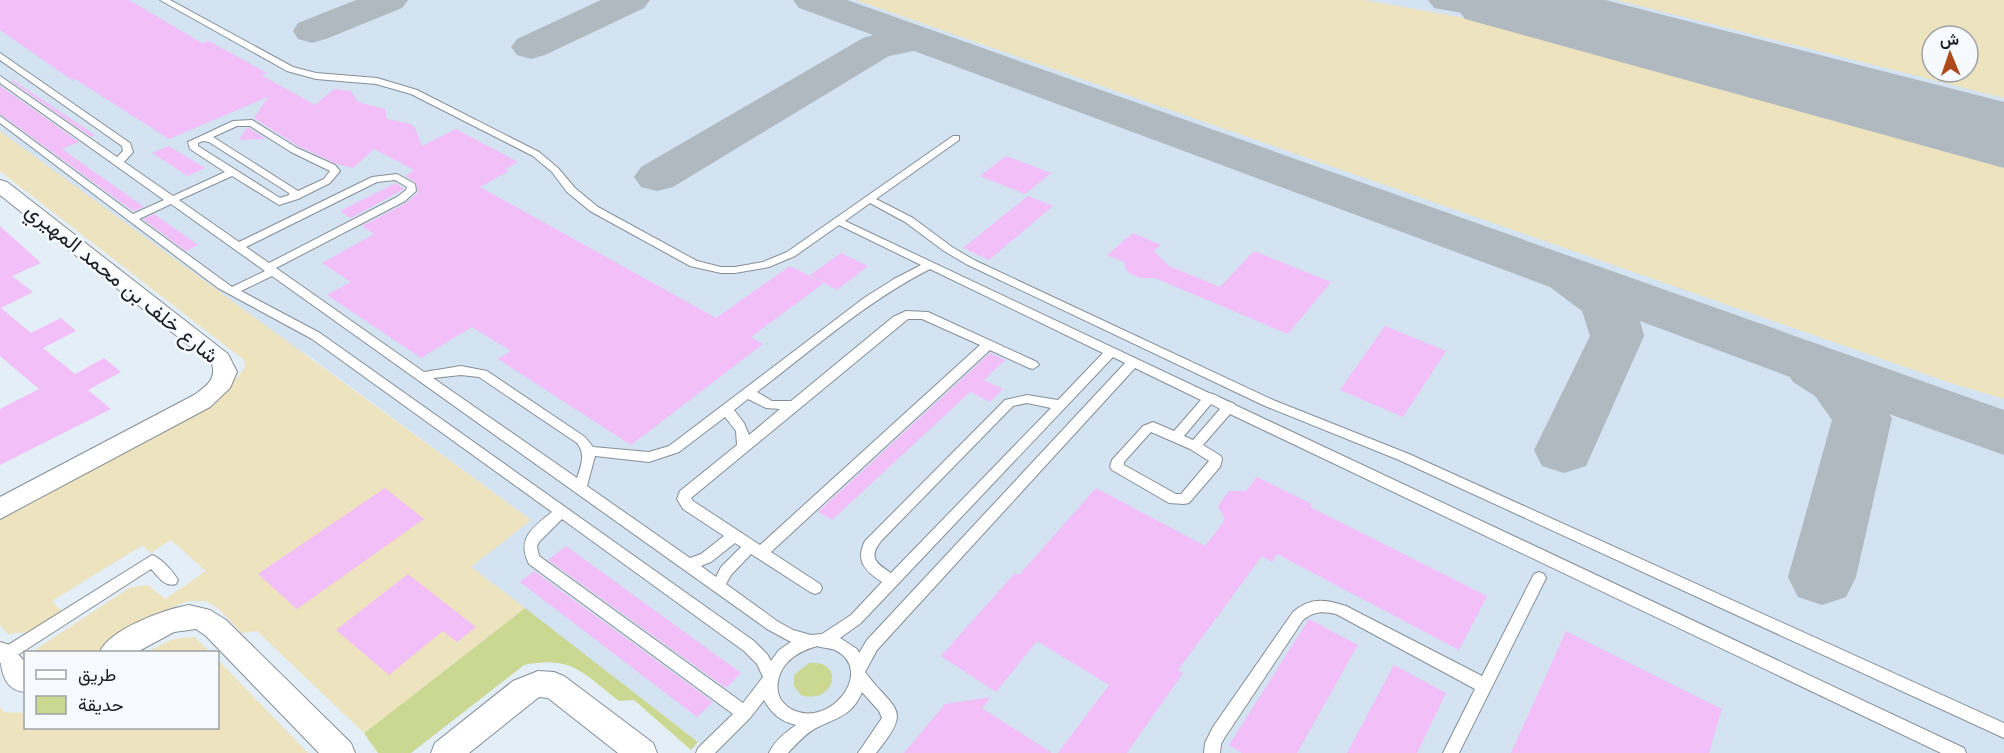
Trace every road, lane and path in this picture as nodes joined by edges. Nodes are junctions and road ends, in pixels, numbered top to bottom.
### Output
1 (164, 0) edge
2 (0, 56) edge
3 (0, 79) edge
4 (0, 119) edge
5 (956, 138) dead end
6 (197, 140) junction
7 (118, 162) junction
8 (231, 173) junction
9 (0, 186) edge
10 (294, 197) junction
11 (869, 199) junction
12 (172, 200) junction
13 (132, 218) junction
14 (838, 221) junction
15 (238, 247) junction
16 (930, 265) junction
17 (270, 269) junction
18 (233, 291) junction
19 (988, 345) junction
20 (1112, 351) junction
21 (1134, 361) junction
22 (1033, 365) dead end
23 (423, 376) junction
24 (747, 393) junction
25 (1210, 397) junction
26 (794, 405) junction
27 (1060, 405) junction
28 (1228, 406) junction
29 (726, 410) junction
30 (1176, 437) junction
31 (1195, 446) junction
32 (743, 447) junction
33 (589, 450) junction
34 (580, 487) junction
35 (0, 509) edge
36 (562, 512) junction
37 (734, 536) junction
38 (755, 549) junction
39 (689, 565) junction
40 (1539, 578) dead end
41 (171, 580) dead end
42 (891, 581) junction
43 (718, 587) junction
44 (815, 588) dead end
45 (826, 640) junction
46 (809, 641) junction
47 (116, 651) edge
48 (1, 655) edge
49 (859, 672) junction
50 (769, 678) junction
51 (24, 679) edge
52 (1485, 686) junction
53 (744, 713) junction
54 (817, 719) junction
55 (2004, 731) edge
56 (340, 753) edge
57 (446, 753) edge
58 (642, 753) edge
59 (704, 753) edge
60 (777, 753) edge
61 (866, 753) edge
62 (1212, 753) edge
63 (1451, 753) edge
64 (1958, 753) edge

1 - 14 lane
2 - 7 lane
3 - 7 lane
4 - 13 lane
5 - 11 lane
6 - 8 lane
6 - 10 lane
6 - 10 lane
7 - 12 lane
8 - 10 lane
8 - 12 lane
9 - 35 street, شارع خلف بن محمد المهيري
11 - 14 lane
11 - 55 lane
12 - 13 lane
12 - 15 lane
13 - 18 lane
14 - 16 lane
15 - 17 lane
15 - 17 lane
16 - 20 lane
16 - 24 lane
17 - 18 lane
17 - 23 lane
18 - 36 lane
19 - 22 lane
19 - 26 lane
19 - 38 lane
20 - 21 lane
20 - 27 lane
21 - 25 lane
21 - 49 lane
23 - 33 lane
23 - 34 lane
24 - 26 lane
24 - 29 lane
25 - 28 lane
25 - 30 lane
26 - 32 lane
27 - 42 lane
27 - 42 lane
28 - 31 lane
28 - 64 lane
29 - 32 lane
29 - 33 lane
30 - 31 lane
30 - 31 lane
32 - 37 lane
33 - 34 lane
34 - 39 lane
36 - 50 lane
36 - 53 lane
37 - 38 lane
37 - 39 lane
38 - 43 lane
38 - 44 lane
39 - 43 lane
40 - 52 lane
41 - 48 lane
42 - 45 lane
43 - 46 lane
45 - 46 lane
45 - 49 lane
46 - 50 lane
47 - 56 street
48 - 51 street
49 - 54 lane
49 - 61 lane
50 - 53 lane
50 - 54 lane
52 - 62 lane
52 - 63 lane
53 - 59 lane
54 - 60 lane
57 - 58 street

